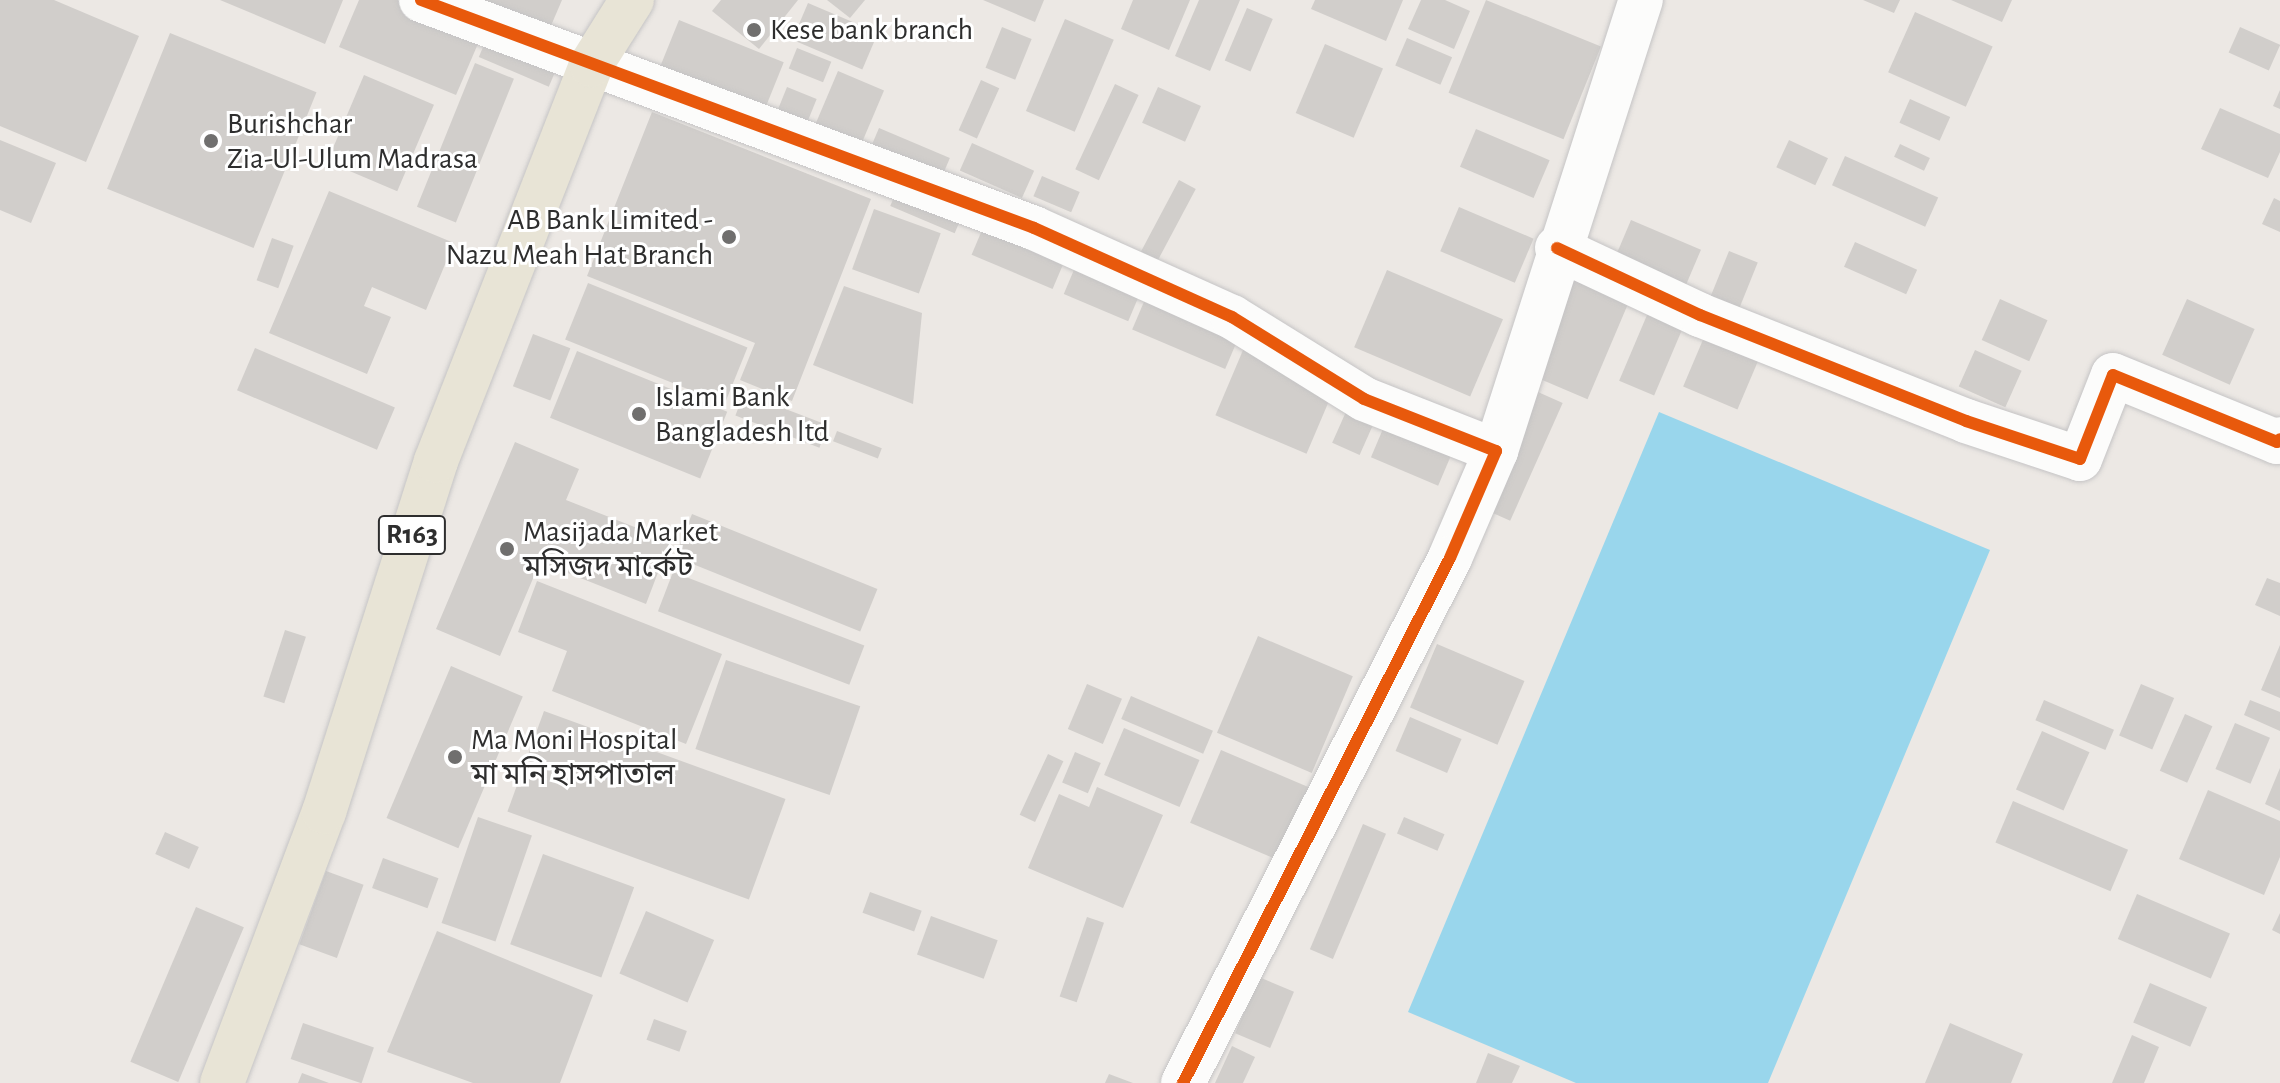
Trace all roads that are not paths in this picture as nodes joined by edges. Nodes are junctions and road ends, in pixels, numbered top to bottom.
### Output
1 (421, 0) edge
2 (632, 0) edge
3 (1641, 0) edge
4 (591, 65) junction
5 (1557, 248) junction
6 (2280, 439) edge
7 (1496, 451) junction
8 (222, 1083) edge
9 (1183, 1083) edge

1 - 4 street
2 - 4 main road, R163
3 - 5 street
4 - 7 street
4 - 8 main road, R163
5 - 6 street
5 - 7 street
7 - 9 street

